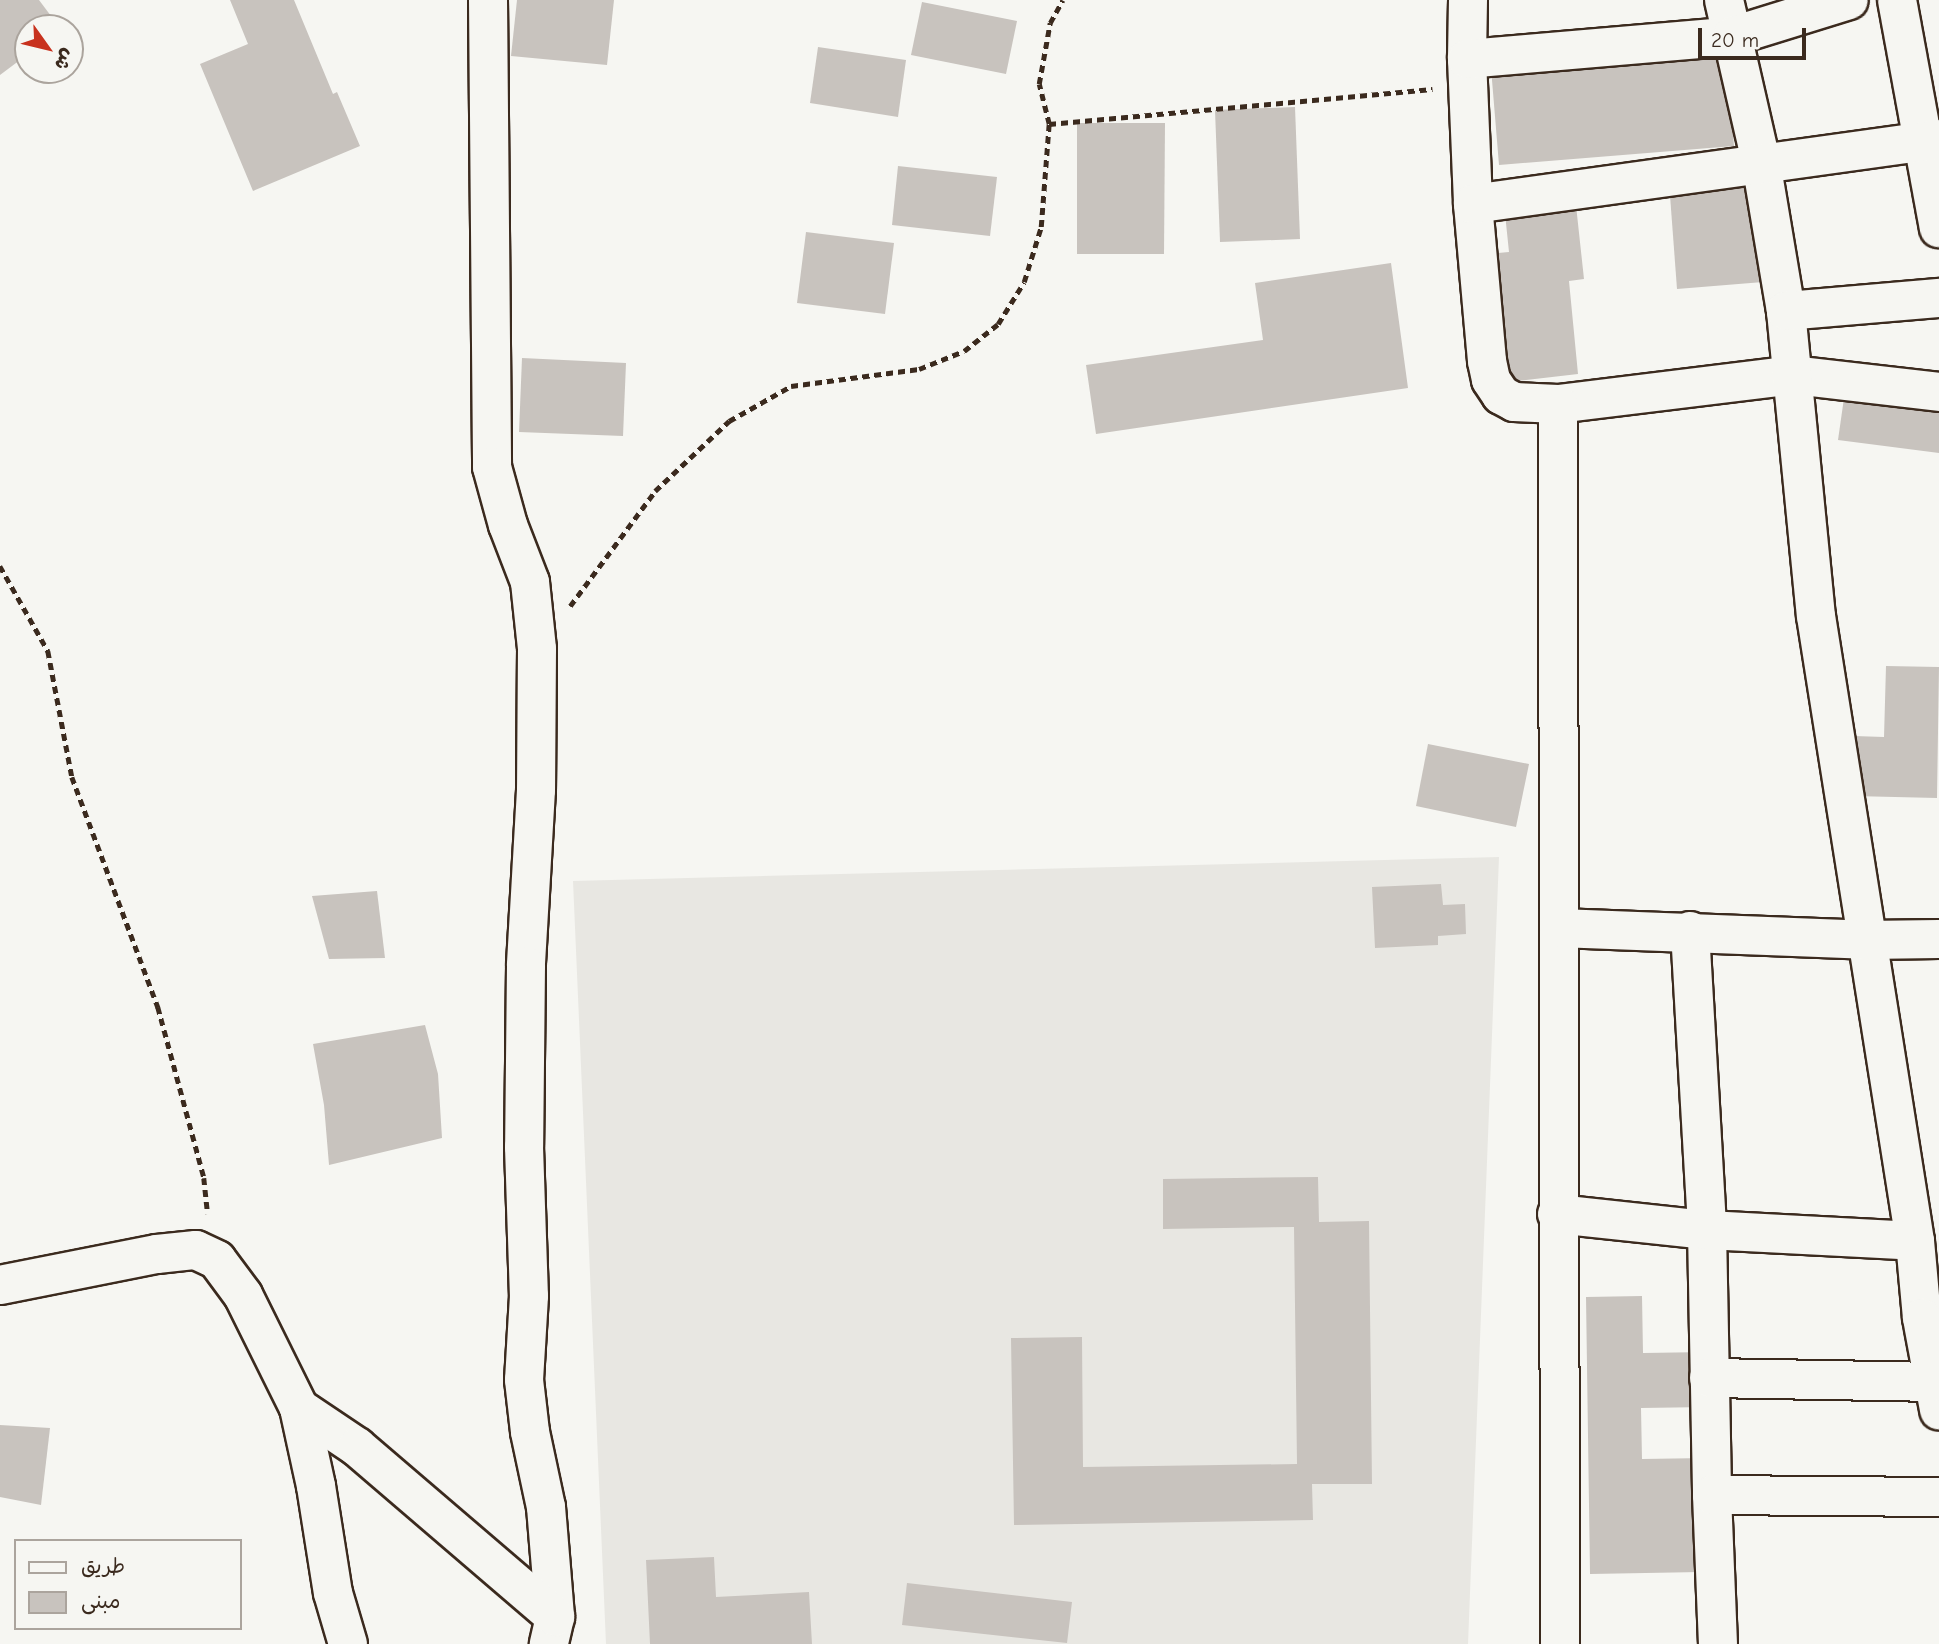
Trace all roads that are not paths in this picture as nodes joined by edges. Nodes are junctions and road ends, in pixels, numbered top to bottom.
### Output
1 (488, 0) edge
2 (1468, 0) edge
3 (1849, 0) edge
4 (1897, 0) edge
5 (1728, 18) edge
6 (1467, 72) junction
7 (1930, 140) edge
8 (1761, 162) junction
9 (1473, 204) junction
10 (1939, 228) edge
11 (1939, 298) edge
12 (1786, 311) junction
13 (1793, 375) junction
14 (1939, 392) edge
15 (1558, 404) junction
16 (1559, 928) junction
17 (1690, 930) junction
18 (1939, 939) edge
19 (1865, 940) junction
20 (1557, 1214) junction
21 (1707, 1230) junction
22 (1915, 1241) junction
23 (0, 1284) edge
24 (1709, 1378) junction
25 (1937, 1396) edge
26 (299, 1408) junction
27 (1712, 1495) junction
28 (1939, 1497) edge
29 (552, 1630) edge
30 (348, 1644) edge
31 (1560, 1644) edge
32 (1718, 1644) edge

1 - 29 street
2 - 6 street
3 - 5 street
4 - 7 street
5 - 6 street
5 - 8 street
6 - 9 street
7 - 8 street
7 - 10 street
8 - 9 street
8 - 12 street
9 - 15 street
11 - 12 street
12 - 13 street
13 - 14 street
13 - 15 street
13 - 19 street
15 - 16 street
16 - 17 street
16 - 20 street
17 - 19 street
17 - 21 street
18 - 19 street
19 - 22 street
20 - 21 street
20 - 31 street
21 - 22 street
21 - 24 street
22 - 25 street
23 - 26 street
24 - 25 street
24 - 27 street
26 - 29 street
26 - 30 street
27 - 28 street
27 - 32 street

